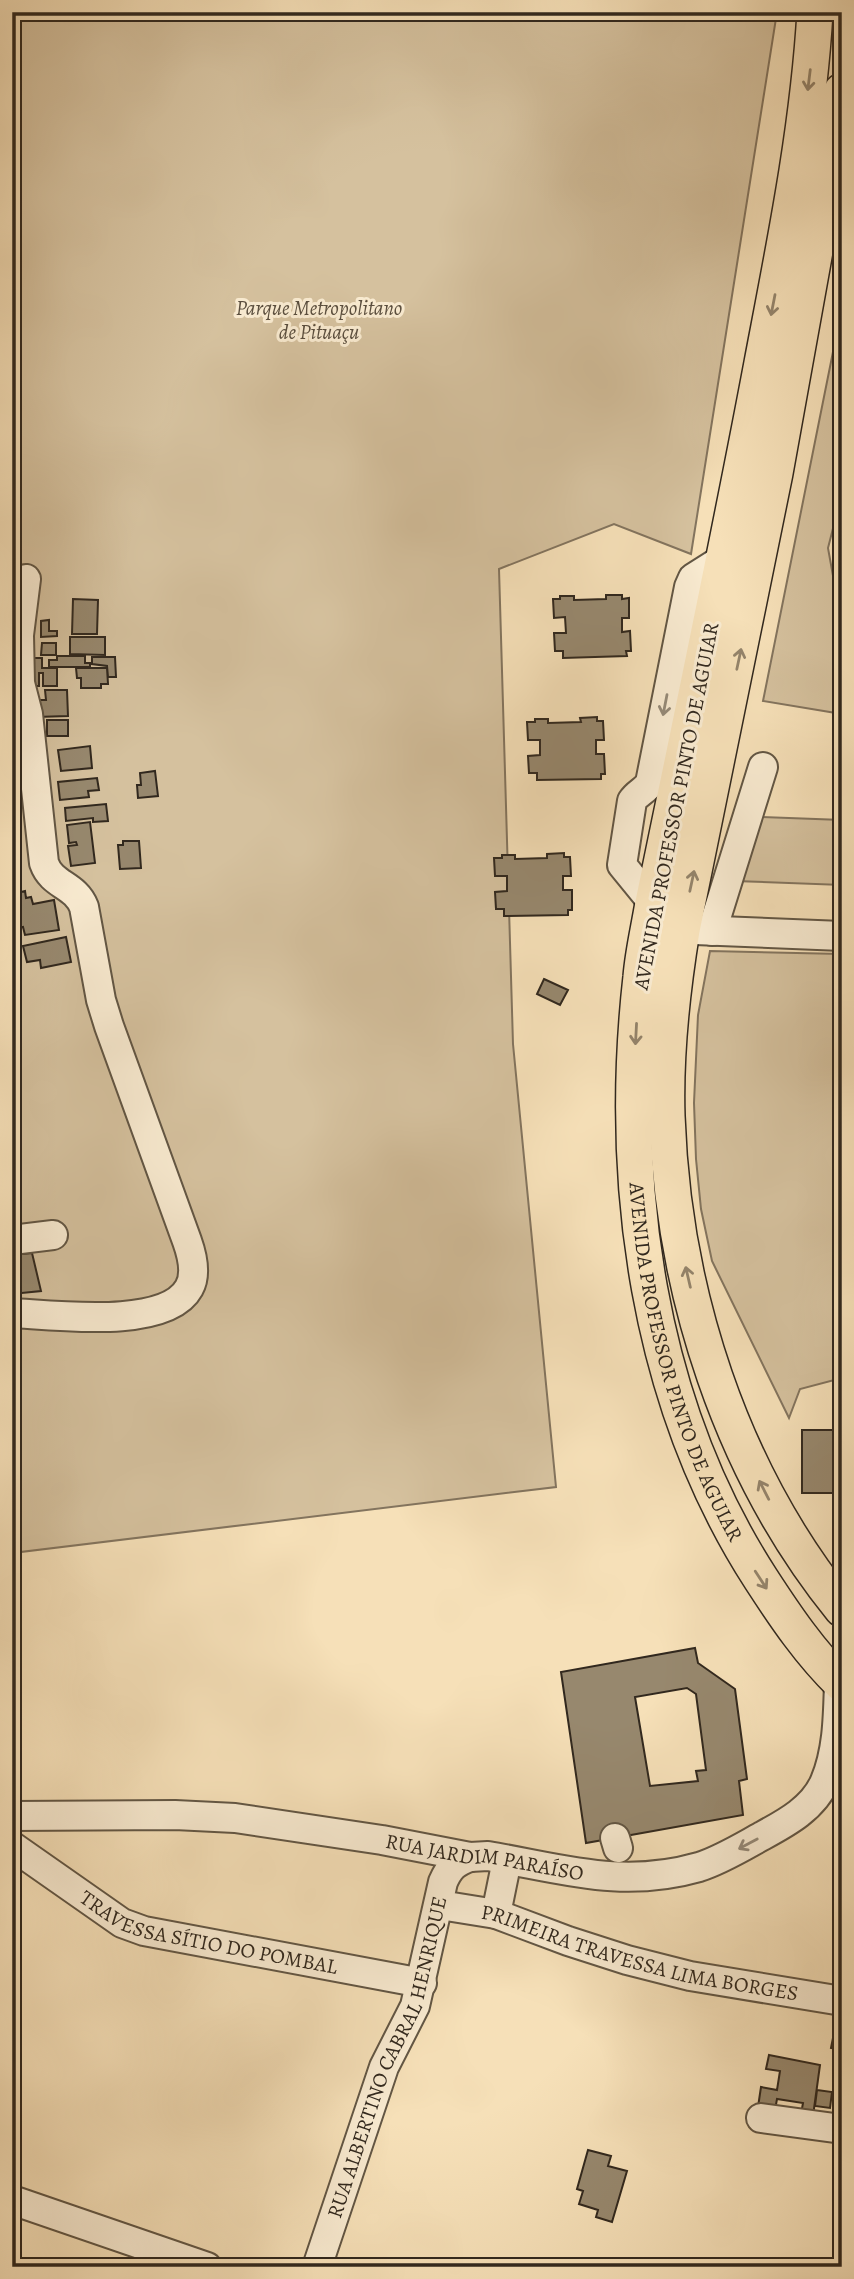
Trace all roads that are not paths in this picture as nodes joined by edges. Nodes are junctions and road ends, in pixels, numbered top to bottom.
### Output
1 (815, 12) edge
2 (842, 91) edge
3 (26, 579) dead end
4 (763, 767) dead end
5 (697, 930) junction
6 (842, 936) edge
7 (53, 1235) dead end
8 (12, 1240) edge
9 (12, 1313) edge
10 (842, 1609) edge
11 (840, 1683) edge
12 (12, 1816) edge
13 (12, 1846) edge
14 (470, 1857) junction
15 (507, 1860) junction
16 (440, 1905) junction
17 (496, 1914) junction
18 (422, 1983) junction
19 (842, 2001) edge
20 (761, 2118) dead end
21 (842, 2129) edge
22 (12, 2200) edge
23 (207, 2267) edge
24 (317, 2267) edge

1 -> 11 main road, AVENIDA PROFESSOR PINTO DE AGUIAR
5 -> 2 main road, AVENIDA PROFESSOR PINTO DE AGUIAR
3 - 9 street
4 - 5 street
5 - 6 street
10 -> 5 main road, AVENIDA PROFESSOR PINTO DE AGUIAR
7 - 8 street
11 -> 15 street, RUA JARDIM PARAÍSO
12 - 14 street, RUA JARDIM PARAÍSO
13 - 18 street, TRAVESSA SÍTIO DO POMBAL
14 - 15 street, RUA JARDIM PARAÍSO
14 - 16 street, RUA ALBERTINO CABRAL HENRIQUE
15 - 17 street
16 - 17 street, PRIMEIRA TRAVESSA LIMA BORGES
16 - 18 street, RUA ALBERTINO CABRAL HENRIQUE
17 - 19 street, PRIMEIRA TRAVESSA LIMA BORGES
18 - 24 street, RUA ALBERTINO CABRAL HENRIQUE
20 - 21 street
22 - 23 street

